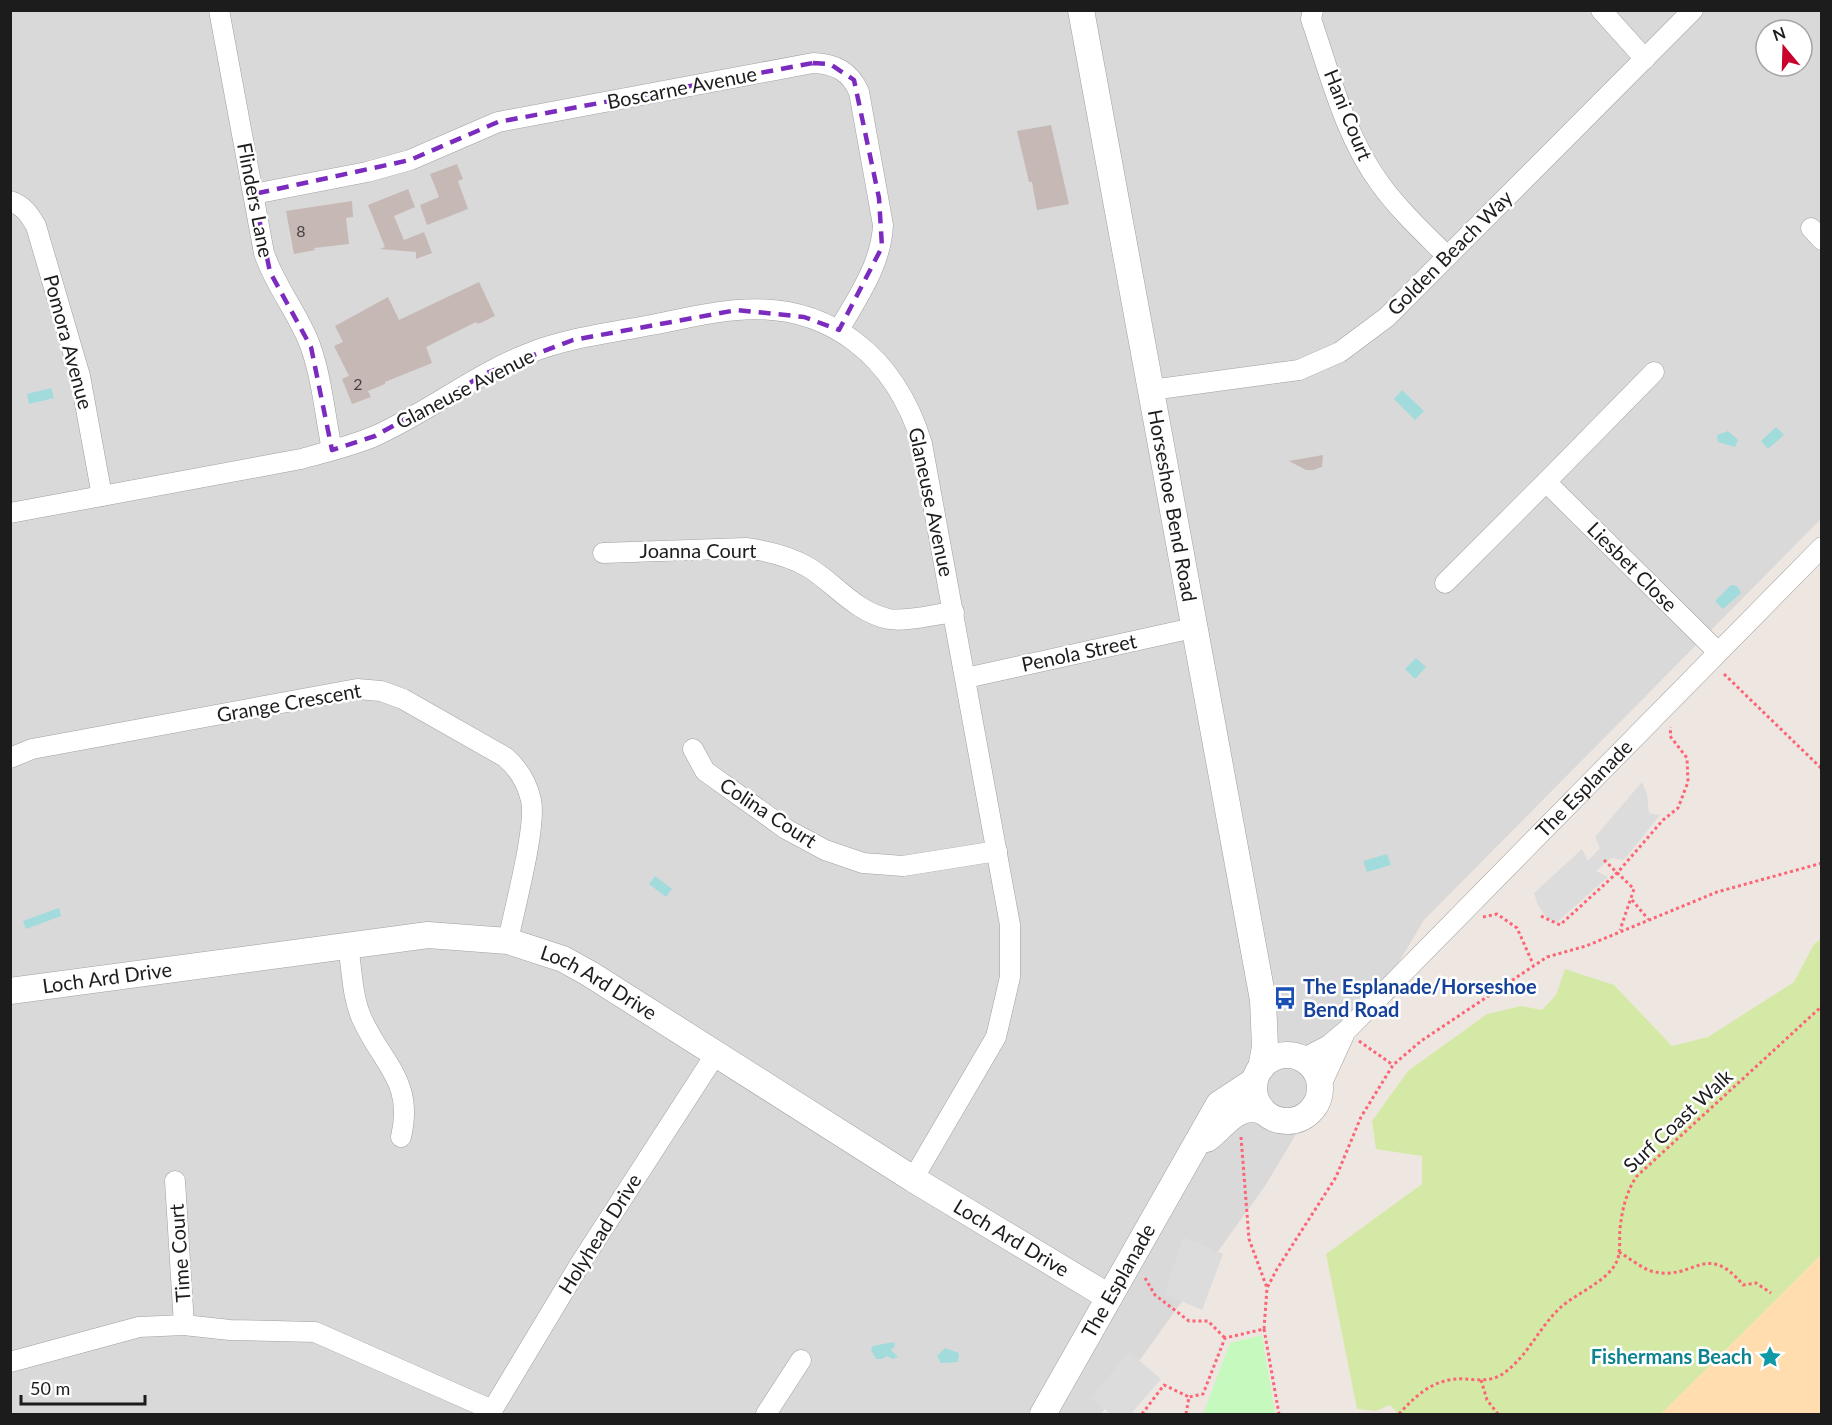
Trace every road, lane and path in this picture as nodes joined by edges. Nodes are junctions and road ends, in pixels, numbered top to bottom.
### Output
1 (219, 10) edge
2 (1081, 10) edge
3 (1600, 10) edge
4 (1693, 10) edge
5 (1309, 13) edge
6 (1645, 59) junction
7 (254, 194) junction
8 (10, 201) edge
9 (1447, 256) junction
10 (839, 330) junction
11 (1654, 372) dead end
12 (1151, 390) junction
13 (332, 450) junction
14 (1546, 482) junction
15 (102, 495) junction
16 (10, 513) edge
17 (1821, 547) edge
18 (603, 553) dead end
19 (1445, 583) dead end
20 (954, 612) junction
21 (1193, 628) junction
22 (1718, 652) junction
23 (966, 678) junction
24 (1717, 681) dead end
25 (1679, 720) dead end
26 (693, 749) dead end
27 (10, 758) edge
28 (1821, 769) edge
29 (997, 851) junction
30 (1604, 860) dead end
31 (1821, 863) edge
32 (1618, 872) junction
33 (1632, 900) junction
34 (1541, 916) dead end
35 (1648, 919) junction
36 (1477, 923) dead end
37 (1620, 930) junction
38 (508, 941) junction
39 (348, 946) junction
40 (1533, 964) junction
41 (10, 991) edge
42 (1263, 1000) junction
43 (1821, 1006) edge
44 (1368, 1033) dead end
45 (1353, 1036) junction
46 (715, 1055) junction
47 (1295, 1056) junction
48 (1393, 1065) junction
49 (1258, 1074) junction
50 (1321, 1085) junction
51 (1249, 1112) junction
52 (400, 1137) dead end
53 (1195, 1148) junction
54 (913, 1179) junction
55 (176, 1181) dead end
56 (1619, 1252) junction
57 (1129, 1265) junction
58 (1267, 1288) junction
59 (1771, 1293) dead end
60 (1109, 1297) junction
61 (184, 1325) junction
62 (1264, 1329) junction
63 (1225, 1338) junction
64 (801, 1360) dead end
65 (10, 1362) edge
66 (1481, 1380) junction
67 (1188, 1397) junction
68 (491, 1412) edge
69 (766, 1414) edge
70 (1043, 1414) edge
71 (1142, 1414) edge
72 (1186, 1414) edge
73 (1279, 1414) edge
74 (1400, 1414) edge
75 (1498, 1414) edge

1 - 7 street, Flinders Lane
2 - 12 street, Horseshoe Bend Road
3 - 6 street
4 - 6 street, Golden Beach Way
5 - 9 street, Hani Court
6 - 9 street, Golden Beach Way
7 - 10 street, Boscarne Avenue
7 - 13 street, Flinders Lane
8 - 15 street, Pomora Avenue
9 - 12 street, Golden Beach Way
10 - 13 street, Glaneuse Avenue
10 - 20 street, Glaneuse Avenue
11 - 14 street
12 - 21 street, Horseshoe Bend Road
13 - 15 street, Glaneuse Avenue
14 - 19 street
14 - 22 street, Liesbet Close
15 - 16 street, Glaneuse Avenue
17 - 22 street, The Esplanade
18 - 20 street, Joanna Court
20 - 23 street, Glaneuse Avenue
21 - 23 street, Penola Street
21 - 42 street, Horseshoe Bend Road
22 - 45 street, The Esplanade
23 - 29 street, Glaneuse Avenue
24 - 28 path
25 - 32 path
26 - 29 street, Colina Court
27 - 38 street, Grange Crescent
29 - 54 street, Glaneuse Avenue
30 - 32 path
31 - 35 path
32 - 33 path
32 - 34 path
33 - 35 path
33 - 37 path
35 - 37 path
36 - 40 path
37 - 40 path
38 - 39 street, Loch Ard Drive
38 - 46 street, Loch Ard Drive
39 - 41 street, Loch Ard Drive
39 - 52 street
40 - 48 path
42 - 47 street, Horseshoe Bend Road
42 - 49 street, Horseshoe Bend Road
43 - 56 path, Surf Coast Walk
44 - 45 path
45 - 47 street, The Esplanade
45 - 48 path
45 - 50 street, The Esplanade
46 - 54 street, Loch Ard Drive
46 - 68 street, Holyhead Drive
47 - 49 street
47 - 50 street
48 - 58 path
49 - 51 street
49 - 53 street, The Esplanade
50 - 51 street
51 - 53 street, The Esplanade
51 - 58 path
53 - 57 street, The Esplanade
54 - 60 street, Loch Ard Drive
55 - 61 street, Time Court
56 - 59 path
56 - 66 path, Surf Coast Walk
57 - 60 street, The Esplanade
57 - 63 path
58 - 62 path
60 - 70 street, The Esplanade
61 - 65 street
61 - 68 street
62 - 63 path
62 - 73 path
63 - 67 path
64 - 69 street
66 - 74 path, Surf Coast Walk
66 - 75 path
67 - 71 path
67 - 72 path

